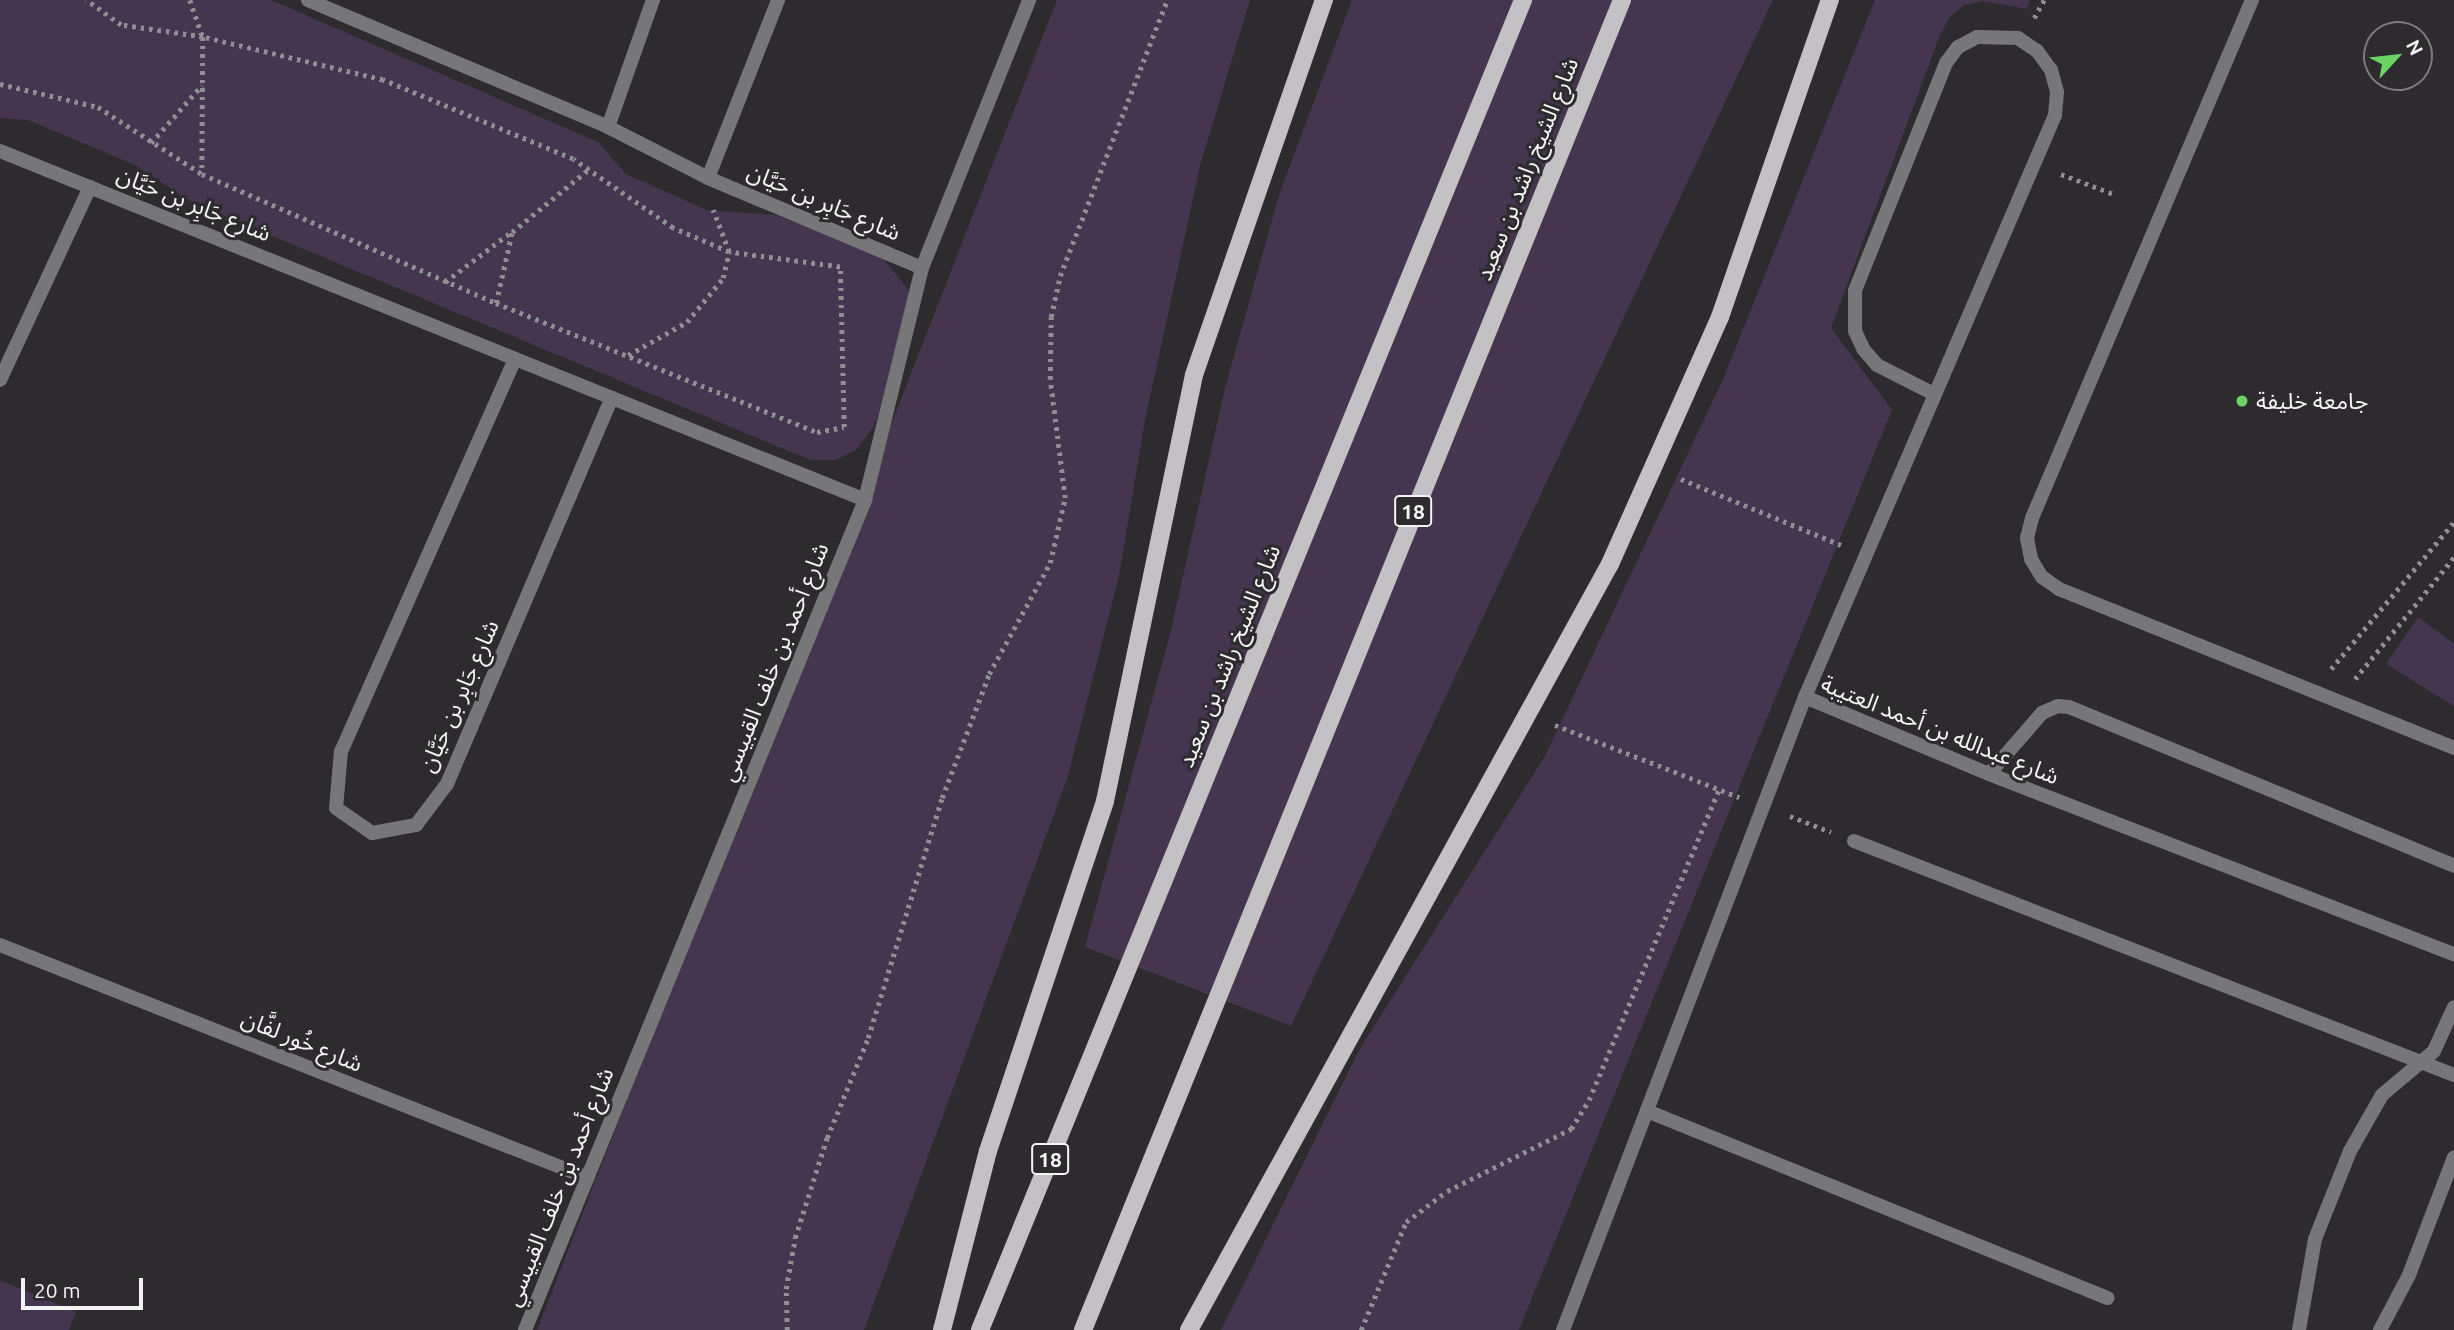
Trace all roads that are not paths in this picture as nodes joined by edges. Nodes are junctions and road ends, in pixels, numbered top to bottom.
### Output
1 (308, 0) edge
2 (653, 0) edge
3 (778, 0) edge
4 (1029, 0) edge
5 (1324, 0) edge
6 (1523, 0) edge
7 (1622, 0) edge
8 (1830, 0) edge
9 (2252, 0) edge
10 (608, 127) junction
11 (0, 151) edge
12 (708, 178) junction
13 (90, 187) junction
14 (922, 268) junction
15 (515, 359) junction
16 (0, 380) edge
17 (1934, 394) junction
18 (612, 398) junction
19 (865, 500) junction
20 (1805, 697) junction
21 (2454, 748) edge
22 (1989, 774) junction
23 (1854, 841) road end
24 (2454, 866) edge
25 (0, 946) edge
26 (2454, 954) edge
27 (2454, 1007) edge
28 (2421, 1064) junction
29 (2454, 1074) edge
30 (1647, 1111) junction
31 (2454, 1157) edge
32 (587, 1178) junction
33 (2107, 1298) dead end
34 (525, 1330) edge
35 (942, 1330) edge
36 (979, 1330) edge
37 (1083, 1330) edge
38 (1189, 1330) edge
39 (1563, 1330) edge
40 (2299, 1330) edge
41 (2380, 1330) edge

1 - 10 street, شارع جَابِر بن حَيَّان
2 - 10 street
3 - 12 street
4 - 14 street, شارع أحمد بن خلف القبيسي
5 - 35 main road
6 - 36 main road, شارع الشيخ راشد بن سعيد / 18
7 - 37 main road, شارع الشيخ راشد بن سعيد / 18
8 - 38 main road
9 - 21 street
10 - 12 street, شارع جَابِر بن حَيَّان
11 - 13 street, شارع جَابِر بن حَيَّان
12 - 14 street, شارع جَابِر بن حَيَّان
13 - 15 street, شارع جَابِر بن حَيَّان
13 - 16 street, شارع جَابِر بن حَيَّان
14 - 19 street, شارع أحمد بن خلف القبيسي
15 - 18 street, شارع جَابِر بن حَيَّان
15 - 18 street, شارع جَابِر بن حَيَّان
17 - 17 street
17 - 20 street
18 - 19 street, شارع جَابِر بن حَيَّان
19 - 32 street, شارع أحمد بن خلف القبيسي
20 - 22 street, شارع عبدالله بن أحمد العتيبة
20 - 30 street, شارع عبدالله بن أحمد العتيبة
22 - 24 street
22 - 26 street, شارع عبدالله بن أحمد العتيبة
23 - 28 street
25 - 32 street, شارع خُور لفَّان
27 - 28 street
28 - 29 street
28 - 40 street
30 - 33 street
30 - 39 street, شارع عبدالله بن أحمد العتيبة
31 - 41 street
32 - 34 street, شارع أحمد بن خلف القبيسي

